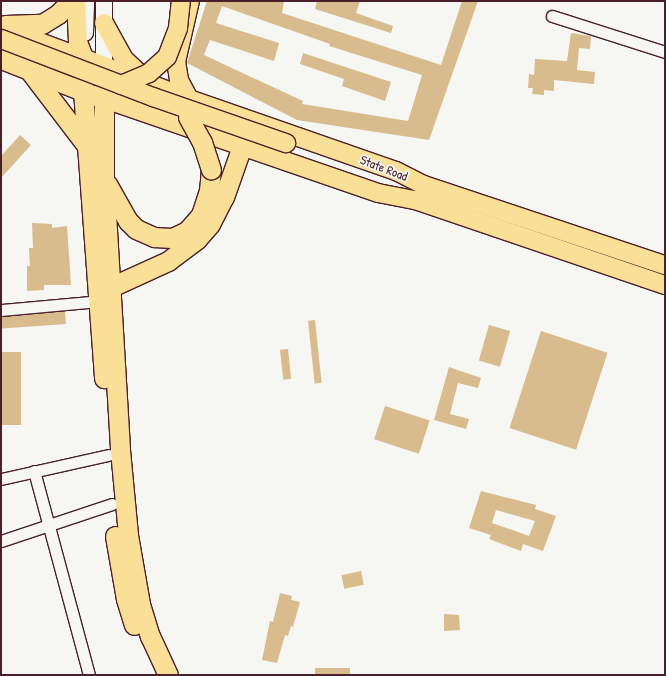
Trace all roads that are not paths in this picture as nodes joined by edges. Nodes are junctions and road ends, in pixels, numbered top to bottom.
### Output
1 (71, 1) edge
2 (76, 1) edge
3 (86, 1) edge
4 (104, 1) edge
5 (181, 1) edge
6 (190, 1) edge
7 (552, 16) dead end
8 (104, 23) junction
9 (1, 39) edge
10 (665, 52) edge
11 (84, 58) junction
12 (104, 66) junction
13 (28, 69) junction
14 (121, 85) junction
15 (155, 86) junction
16 (83, 91) junction
17 (102, 98) junction
18 (188, 108) junction
19 (88, 146) junction
20 (242, 146) junction
21 (285, 146) junction
22 (104, 179) junction
23 (420, 192) junction
24 (665, 265) edge
25 (665, 285) edge
26 (105, 294) junction
27 (1, 310) edge
28 (108, 455) junction
29 (34, 472) junction
30 (1, 479) edge
31 (112, 504) junction
32 (48, 527) junction
33 (1, 541) edge
34 (89, 675) edge
35 (155, 675) edge
36 (168, 675) edge

1 - 9 highway
2 - 11 main road
3 - 11 main road
4 - 8 main road
5 - 14 main road, bridge
6 - 18 main road
7 - 10 street
8 - 12 main road
8 - 15 main road
9 - 11 highway
9 - 13 highway
9 - 14 main road, bridge
9 - 18 main road
11 - 12 highway
11 - 16 highway
12 - 15 main road, State Road
12 - 17 highway
13 - 16 highway
13 - 19 highway
14 - 21 main road, bridge
15 - 18 main road, State Road
16 - 17 highway
16 - 19 highway
17 - 20 main road, State Road
17 - 22 highway
18 - 21 main road
18 - 22 highway, bridge
18 - 23 main road, State Road
19 - 26 highway
20 - 23 main road, State Road
20 - 26 highway
21 - 23 main road
22 - 26 highway
23 - 24 main road, State Road
23 - 25 main road, State Road
26 - 27 street
26 - 28 highway
26 - 36 highway
28 - 29 street
28 - 31 highway
29 - 30 street
29 - 32 street
31 - 32 street
31 - 35 highway
32 - 33 street
32 - 34 street

